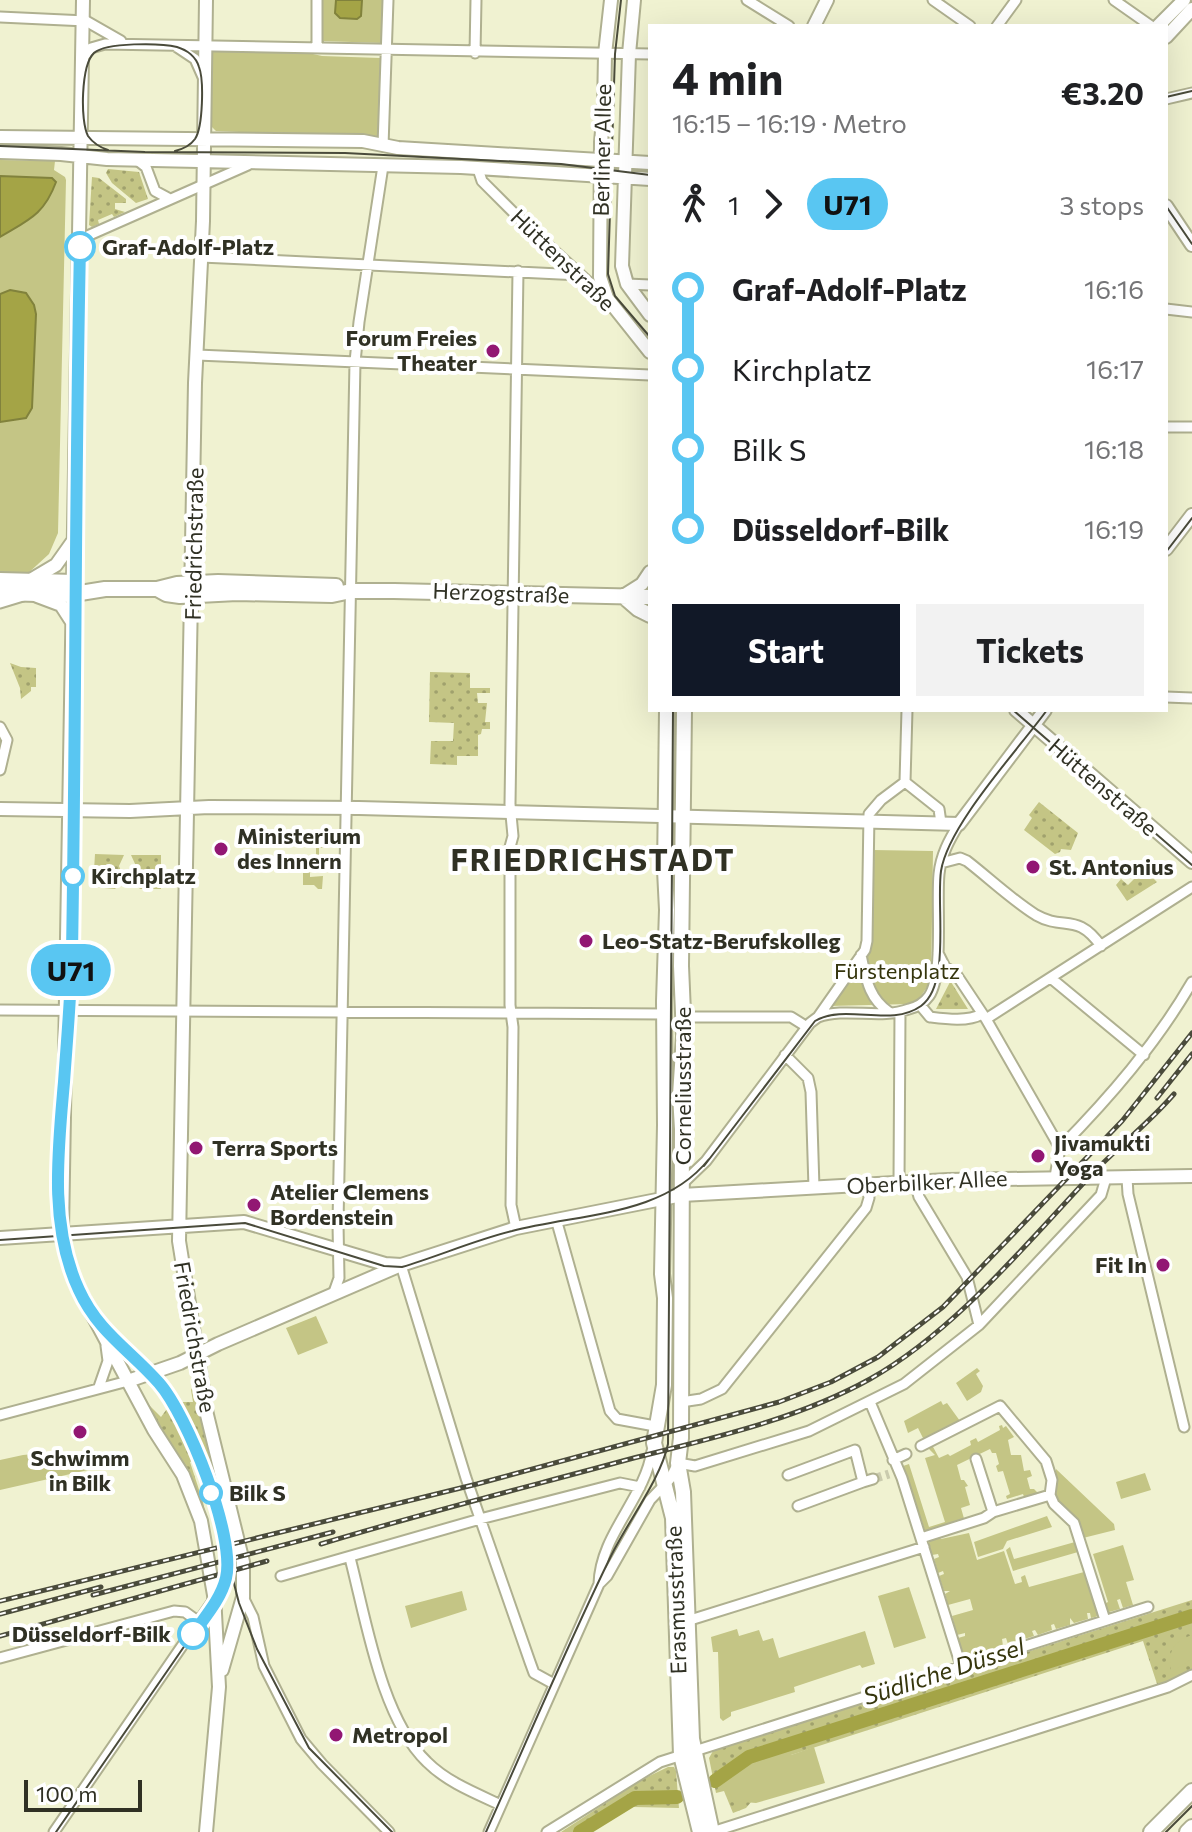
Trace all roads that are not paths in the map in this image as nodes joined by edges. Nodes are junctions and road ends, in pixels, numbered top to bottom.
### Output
1 (83, 0) edge
2 (206, 0) edge
3 (317, 0) edge
4 (388, 0) edge
5 (476, 0) edge
6 (611, 0) edge
7 (634, 0) edge
8 (747, 0) edge
9 (827, 0) edge
10 (933, 0) edge
11 (1016, 0) edge
12 (1114, 0) edge
13 (1184, 0) edge
14 (1192, 9) edge
15 (0, 17) edge
16 (83, 20) junction
17 (786, 24) edge
18 (815, 24) edge
19 (967, 24) edge
20 (998, 24) edge
21 (1148, 24) edge
22 (1160, 24) edge
23 (1168, 35) edge
24 (136, 44) junction
25 (166, 44) junction
26 (206, 45) junction
27 (317, 48) junction
28 (388, 51) junction
29 (475, 53) junction
30 (605, 54) junction
31 (629, 54) junction
32 (648, 54) edge
33 (82, 61) junction
34 (205, 85) junction
35 (1192, 93) edge
36 (1168, 99) edge
37 (204, 133) junction
38 (0, 137) edge
39 (81, 138) junction
40 (383, 146) junction
41 (398, 148) junction
42 (0, 152) edge
43 (502, 155) junction
44 (80, 157) junction
45 (137, 160) junction
46 (203, 161) junction
47 (261, 161) junction
48 (601, 161) junction
49 (627, 162) junction
50 (298, 163) junction
51 (648, 163) edge
52 (383, 166) junction
53 (481, 168) junction
54 (602, 175) junction
55 (626, 177) junction
56 (648, 179) edge
57 (203, 183) junction
58 (171, 197) junction
59 (1168, 209) edge
60 (79, 236) junction
61 (1192, 245) edge
62 (201, 257) junction
63 (368, 265) junction
64 (518, 271) junction
65 (580, 275) junction
66 (627, 284) junction
67 (648, 285) edge
68 (607, 298) junction
69 (1168, 309) edge
70 (648, 312) edge
71 (1192, 312) edge
72 (648, 349) edge
73 (197, 355) junction
74 (355, 362) junction
75 (515, 371) junction
76 (648, 375) edge
77 (1168, 427) edge
78 (1192, 427) edge
79 (1192, 515) edge
80 (75, 537) junction
81 (1168, 546) edge
82 (648, 575) edge
83 (0, 581) edge
84 (74, 588) junction
85 (27, 590) junction
86 (193, 590) junction
87 (351, 591) junction
88 (0, 592) edge
89 (514, 593) junction
90 (623, 596) junction
91 (648, 597) edge
92 (0, 603) edge
93 (648, 614) edge
94 (73, 629) junction
95 (1168, 697) edge
96 (1192, 698) edge
97 (667, 712) edge
98 (684, 712) edge
99 (907, 712) edge
100 (1018, 712) edge
101 (1042, 712) edge
102 (1033, 726) junction
103 (0, 727) edge
104 (0, 770) edge
105 (905, 782) junction
106 (346, 808) junction
107 (0, 809) edge
108 (189, 809) junction
109 (69, 810) junction
110 (512, 812) junction
111 (666, 815) junction
112 (684, 816) junction
113 (869, 821) junction
114 (941, 823) junction
115 (959, 824) junction
116 (1192, 862) edge
117 (941, 863) junction
118 (1192, 887) edge
119 (1101, 946) junction
120 (937, 952) junction
121 (861, 955) junction
122 (1052, 979) junction
123 (1192, 982) edge
124 (920, 1005) junction
125 (0, 1010) edge
126 (65, 1011) junction
127 (183, 1012) junction
128 (511, 1012) junction
129 (343, 1013) junction
130 (896, 1013) junction
131 (660, 1014) junction
132 (984, 1016) junction
133 (684, 1017) junction
134 (818, 1017) junction
135 (807, 1027) junction
136 (665, 1045) junction
137 (785, 1055) junction
138 (1144, 1055) junction
139 (683, 1056) junction
140 (1060, 1148) junction
141 (682, 1156) junction
142 (706, 1161) junction
143 (1192, 1176) edge
144 (1055, 1177) junction
145 (1106, 1178) junction
146 (1127, 1178) junction
147 (915, 1182) junction
148 (899, 1183) junction
149 (868, 1185) junction
150 (814, 1188) junction
151 (682, 1190) junction
152 (663, 1197) junction
153 (556, 1219) junction
154 (179, 1227) junction
155 (516, 1228) junction
156 (63, 1234) junction
157 (0, 1238) edge
158 (338, 1250) junction
159 (401, 1265) junction
160 (332, 1297) junction
161 (979, 1325) junction
162 (101, 1327) junction
163 (198, 1354) junction
164 (128, 1381) junction
165 (99, 1387) junction
166 (681, 1402) junction
167 (870, 1402) junction
168 (0, 1415) edge
169 (655, 1426) junction
170 (1184, 1427) dead end
171 (921, 1446) dead end
172 (906, 1454) dead end
173 (656, 1455) junction
174 (976, 1459) dead end
175 (893, 1460) junction
176 (678, 1465) junction
177 (788, 1475) dead end
178 (665, 1485) junction
179 (640, 1487) junction
180 (1050, 1495) junction
181 (798, 1506) dead end
182 (993, 1512) junction
183 (480, 1519) junction
184 (922, 1542) junction
185 (350, 1558) junction
186 (281, 1576) dead end
187 (599, 1584) junction
188 (214, 1591) junction
189 (243, 1591) junction
190 (1148, 1607) dead end
191 (1105, 1620) junction
192 (687, 1621) junction
193 (199, 1622) junction
194 (0, 1658) edge
195 (961, 1666) junction
196 (1192, 1675) edge
197 (554, 1684) junction
198 (219, 1687) junction
199 (687, 1754) junction
200 (1192, 1791) edge
201 (501, 1805) junction
202 (1192, 1827) edge
203 (491, 1829) edge
204 (54, 1832) edge
205 (206, 1832) edge
206 (389, 1832) edge
207 (547, 1832) edge
208 (700, 1832) edge
209 (712, 1832) edge
210 (1151, 1832) edge
211 (1187, 1832) edge

1 - 16 main road
2 - 26 main road, Friedrichstraße
3 - 27 street
4 - 28 street
5 - 29 street
6 - 30 main road, Berliner Allee
7 - 31 main road, Berliner Allee
8 - 17 street
9 - 18 main road
10 - 19 street
11 - 20 street
12 - 21 street
13 - 22 main road
14 - 23 main road
15 - 16 street
16 - 24 street
16 - 33 main road
24 - 25 street
24 - 33 street
25 - 26 street
25 - 34 street
26 - 27 street
26 - 34 main road, Friedrichstraße
27 - 28 street
28 - 29 street
28 - 40 street
29 - 30 street
30 - 31 street
30 - 48 main road, Berliner Allee
31 - 32 street
31 - 49 main road, Berliner Allee
33 - 39 main road
34 - 37 main road, Friedrichstraße
35 - 36 street
37 - 39 main road
37 - 40 main road
37 - 46 main road, Friedrichstraße
38 - 39 main road
39 - 44 main road
40 - 41 main road
40 - 50 main road
41 - 43 main road
41 - 52 main road
42 - 44 main road
43 - 48 main road
43 - 53 main road
44 - 45 main road
44 - 60 main road
45 - 46 main road
45 - 58 street
46 - 47 main road
46 - 57 main road, Friedrichstraße
47 - 50 main road
47 - 57 street
48 - 49 main road
48 - 54 main road, Berliner Allee
49 - 51 main road
49 - 55 main road, Berliner Allee
50 - 52 main road
52 - 53 main road
52 - 63 street
53 - 54 main road
53 - 65 street, Hüttenstraße
54 - 55 main road
54 - 68 main road, Berliner Allee
55 - 56 main road
55 - 66 main road, Berliner Allee
57 - 58 street
57 - 62 main road, Friedrichstraße
58 - 60 street
59 - 61 main road
60 - 80 main road
62 - 63 street
62 - 73 main road, Friedrichstraße
63 - 64 street
63 - 74 street
64 - 65 street
64 - 75 street
65 - 68 street, Hüttenstraße
66 - 67 street
66 - 70 main road, Hüttenstraße
68 - 72 main road, Hüttenstraße
69 - 71 street
73 - 74 street
73 - 86 main road, Friedrichstraße
74 - 75 street
74 - 87 street
75 - 76 street
75 - 89 street
77 - 78 street
79 - 81 main road
80 - 84 main road
80 - 85 main road
82 - 90 main road
83 - 85 highway
84 - 85 highway
84 - 86 main road, Herzogstraße
84 - 94 main road
85 - 88 highway
85 - 92 street
85 - 94 main road
86 - 87 main road, Herzogstraße
86 - 108 main road, Friedrichstraße
87 - 89 main road, Herzogstraße
87 - 106 street
89 - 90 main road, Herzogstraße
89 - 110 street
90 - 91 main road, Herzogstraße
90 - 93 main road
94 - 109 main road
95 - 96 street
97 - 111 main road, Corneliusstraße
98 - 112 main road, Corneliusstraße
99 - 105 street
100 - 102 main road, Hüttenstraße
101 - 102 main road
102 - 115 main road
102 - 116 main road, Hüttenstraße
103 - 104 street
105 - 113 street
105 - 114 street
106 - 108 main road
106 - 110 main road
106 - 129 street
107 - 109 main road
108 - 109 main road
108 - 127 main road, Friedrichstraße
109 - 126 main road
110 - 111 main road
110 - 128 street
111 - 112 main road
111 - 131 main road, Corneliusstraße
112 - 113 main road
112 - 133 main road, Corneliusstraße
113 - 114 main road
113 - 121 street
114 - 115 main road
115 - 117 street
117 - 119 street
117 - 120 street
118 - 119 street
119 - 122 street
120 - 124 street
120 - 132 street
121 - 130 street
121 - 134 street
122 - 132 street
122 - 138 street
123 - 138 street
124 - 130 street
124 - 132 street
125 - 126 street
126 - 127 street
126 - 156 main road
127 - 129 street
127 - 154 main road, Friedrichstraße
128 - 129 street
128 - 131 street
128 - 155 street
129 - 158 street
130 - 134 street
130 - 148 street
131 - 136 main road, Corneliusstraße
132 - 140 street
133 - 135 street
133 - 139 main road, Corneliusstraße
134 - 135 street
135 - 137 street
136 - 139 main road
136 - 152 main road, Corneliusstraße
137 - 142 street
137 - 150 street
138 - 140 street
139 - 141 main road, Corneliusstraße
140 - 144 street
141 - 142 street
141 - 151 main road, Corneliusstraße
142 - 151 street
143 - 146 main road, Oberbilker Allee
144 - 145 main road, Oberbilker Allee
144 - 147 main road, Oberbilker Allee
145 - 146 main road, Oberbilker Allee
145 - 161 street
146 - 170 street
147 - 148 main road, Oberbilker Allee
147 - 161 street
148 - 149 main road, Oberbilker Allee
149 - 150 main road, Oberbilker Allee
149 - 166 street
150 - 151 main road, Oberbilker Allee
151 - 152 main road, Oberbilker Allee
151 - 166 main road, Corneliusstraße
152 - 153 main road, Oberbilker Allee
152 - 169 main road, Corneliusstraße
153 - 155 main road, Oberbilker Allee
153 - 169 street
154 - 156 main road
154 - 158 main road
154 - 163 main road, Friedrichstraße
155 - 159 main road, Oberbilker Allee
156 - 157 main road
156 - 162 main road
158 - 159 main road
158 - 160 street
159 - 160 main road, Oberbilker Allee
159 - 183 street
160 - 163 main road, Oberbilker Allee
161 - 167 street
162 - 164 main road
162 - 165 street
163 - 164 main road, Oberbilker Allee
163 - 189 main road, Friedrichstraße
164 - 165 street
164 - 188 main road
165 - 168 street
166 - 176 main road, Corneliusstraße
167 - 175 street
167 - 176 street
169 - 173 main road, Corneliusstraße
171 - 180 street
172 - 175 street
173 - 176 main road
173 - 178 main road, Erasmusstraße
173 - 179 street
174 - 182 street
175 - 184 street
176 - 178 street
176 - 192 main road, Erasmusstraße
177 - 181 street
178 - 187 street
178 - 199 main road, Erasmusstraße
179 - 183 street
179 - 187 street
180 - 182 street
180 - 191 street
182 - 184 street
183 - 185 street
183 - 197 street
184 - 192 street
184 - 195 street
185 - 186 street
185 - 201 street
187 - 197 street
188 - 193 street
188 - 198 main road
189 - 198 main road, Friedrichstraße
189 - 206 street
190 - 191 street
191 - 195 street
192 - 199 main road, Erasmusstraße
193 - 194 street
193 - 204 street
195 - 199 street
196 - 209 street
197 - 201 street
198 - 205 main road
199 - 207 street
199 - 208 main road
199 - 209 main road
200 - 210 main road
201 - 203 street
202 - 211 main road

